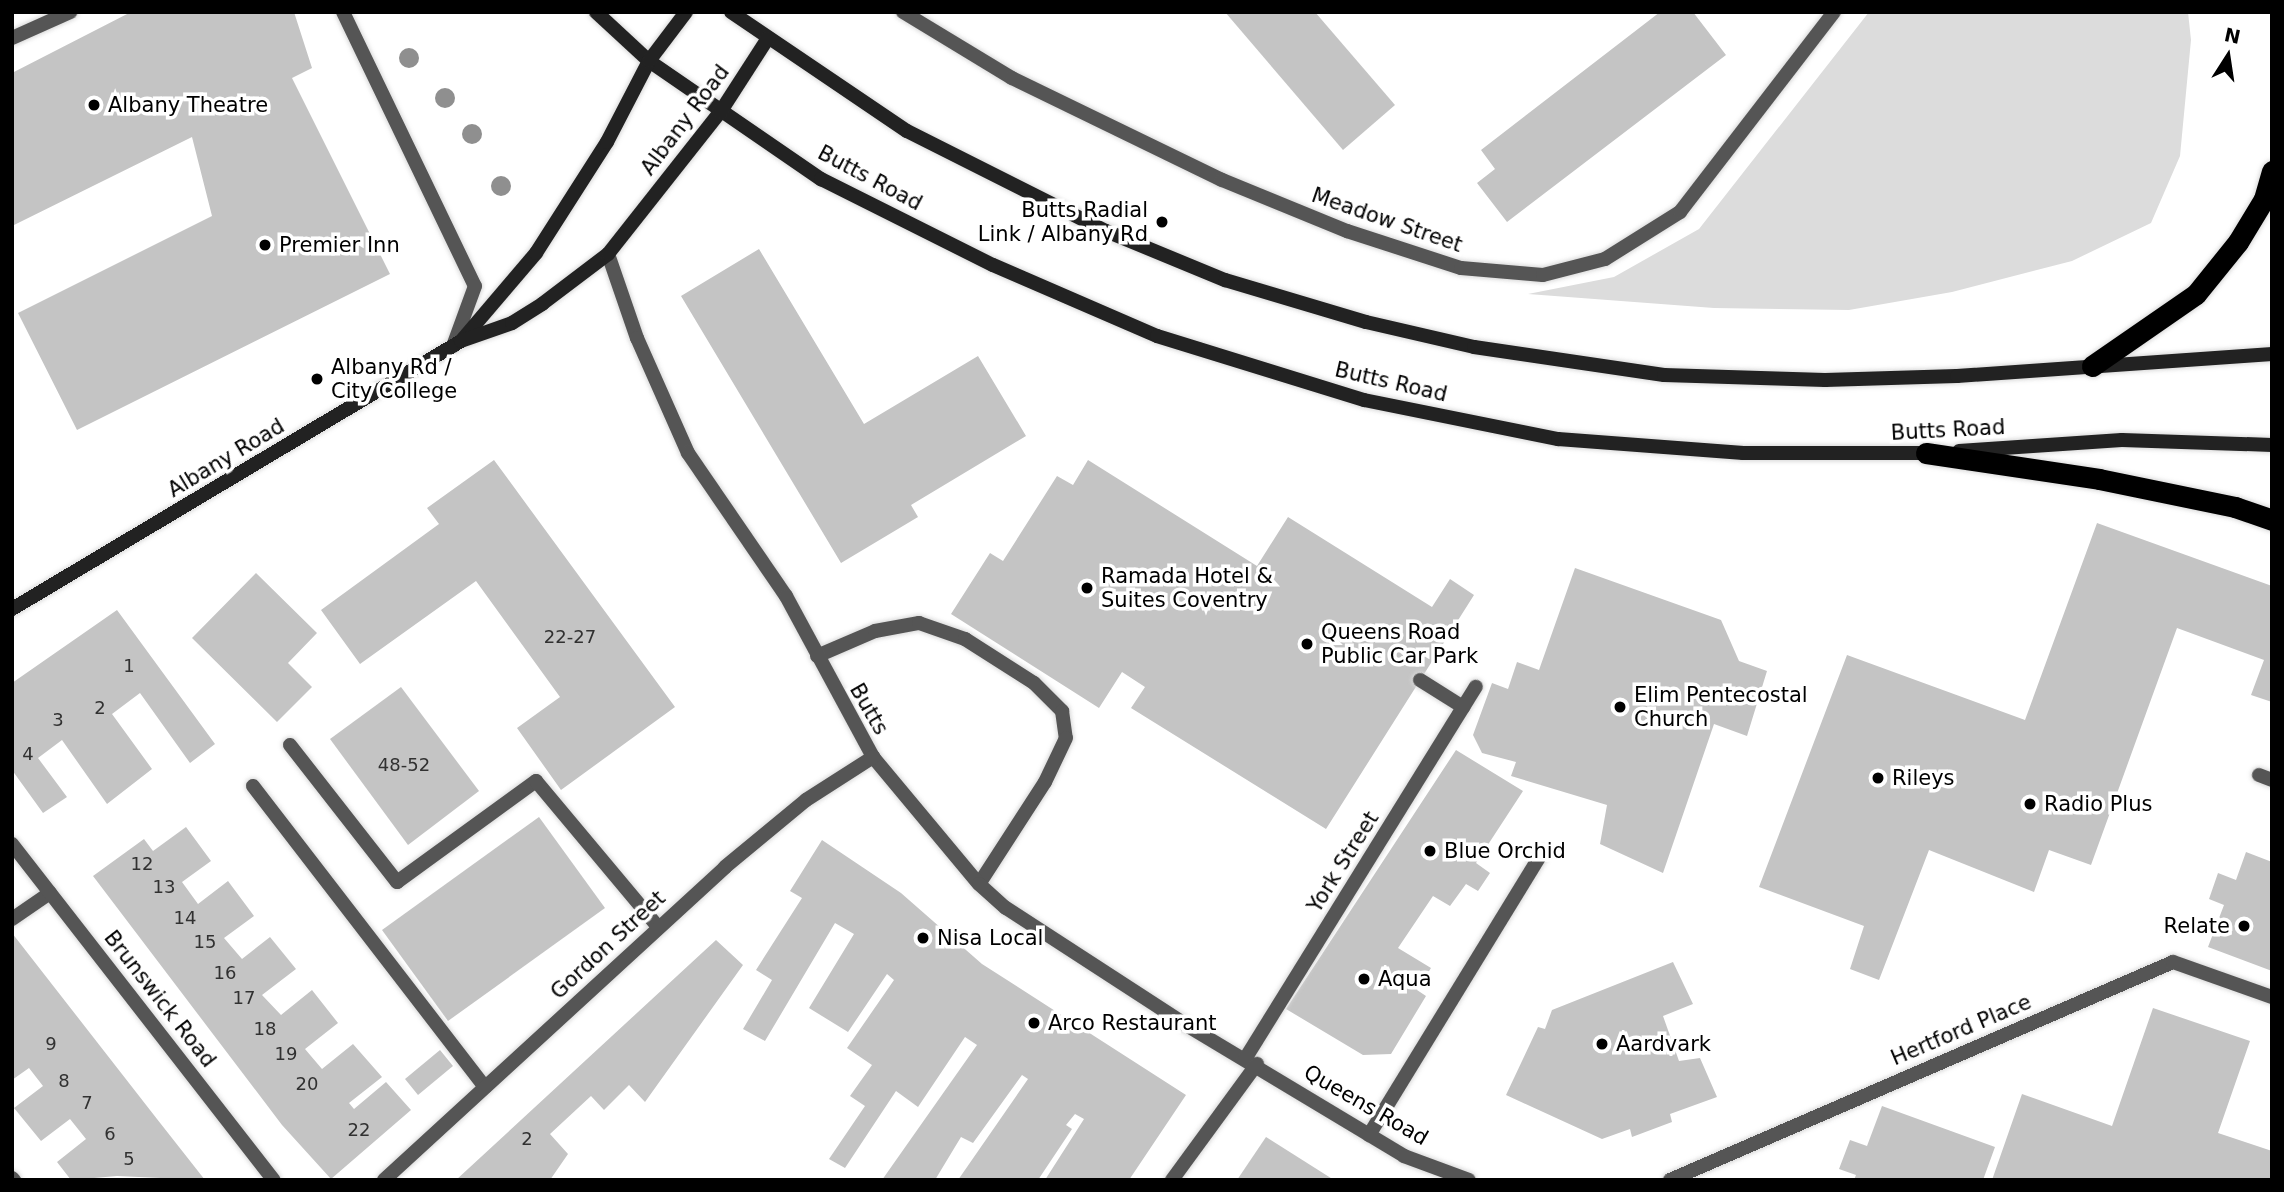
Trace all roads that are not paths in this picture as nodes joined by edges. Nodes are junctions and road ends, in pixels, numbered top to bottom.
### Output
1 (70, 12) edge
2 (343, 12) edge
3 (596, 12) edge
4 (686, 12) edge
5 (731, 12) edge
6 (903, 12) edge
7 (1834, 12) edge
8 (12, 38) edge
9 (768, 38) junction
10 (649, 61) junction
11 (721, 111) junction
12 (2272, 172) edge
13 (608, 254) junction
14 (457, 344) junction
15 (2272, 354) edge
16 (2092, 366) junction
17 (2272, 445) edge
18 (1926, 453) junction
19 (2272, 520) edge
20 (12, 610) edge
21 (817, 656) junction
22 (1420, 680) dead end
23 (1476, 687) dead end
24 (1463, 707) junction
25 (290, 745) dead end
26 (873, 757) junction
27 (253, 786) dead end
28 (12, 844) edge
29 (1542, 853) dead end
30 (979, 884) junction
31 (50, 893) junction
32 (12, 919) edge
33 (658, 927) junction
34 (2272, 997) edge
35 (1251, 1061) junction
36 (485, 1087) junction
37 (1369, 1135) junction
38 (274, 1180) edge
39 (384, 1180) edge
40 (1171, 1180) edge
41 (1469, 1180) edge
42 (1670, 1180) edge

1 - 8 street
2 - 14 street
3 - 10 main road, Butts Road
4 - 10 main road, Albany Road
5 - 9 main road
6 - 7 street, Meadow Street
9 - 11 main road, Albany Road
9 - 16 main road
10 - 11 main road, Butts Road
10 - 14 main road, Albany Road
11 - 13 main road, Albany Road
11 - 18 main road, Butts Road
12 - 16 highway
13 - 14 main road, Albany Road
13 - 21 street, Butts
14 - 20 main road, Albany Road
15 - 16 main road
17 - 18 main road, Butts Road
18 - 19 highway
21 - 26 street, Butts
21 - 30 street
22 - 24 street
23 - 24 street, York Street
24 - 35 street, York Street
25 - 33 street
26 - 30 street, Butts
26 - 33 street, Gordon Street
27 - 36 street
28 - 31 street, Brunswick Road
29 - 37 street
30 - 35 street, Butts
31 - 32 street
31 - 38 street, Brunswick Road
33 - 36 street, Gordon Street
34 - 42 street, Hertford Place
35 - 37 street, Queens Road
35 - 40 street, York Street
36 - 39 street, Gordon Street
37 - 41 street, Queens Road

